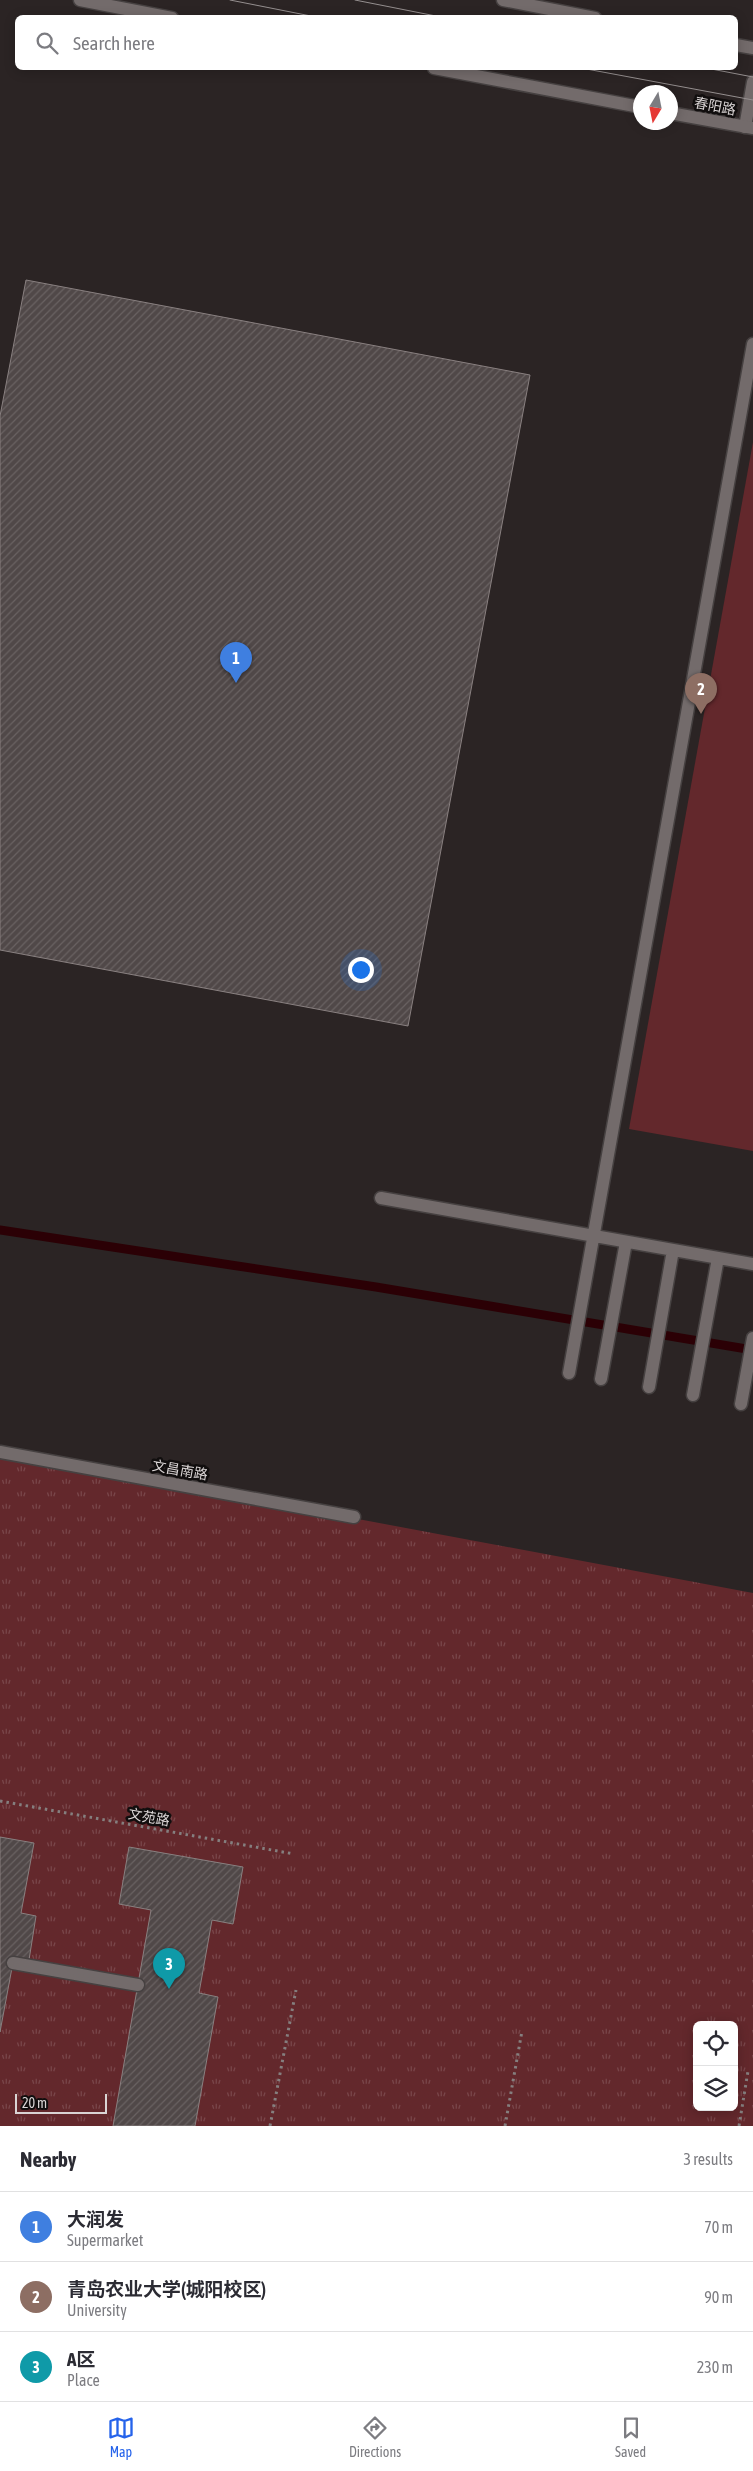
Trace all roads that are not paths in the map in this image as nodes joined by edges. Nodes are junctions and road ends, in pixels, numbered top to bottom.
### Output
1 (80, 0) edge
2 (503, 0) edge
3 (157, 15) edge
4 (579, 15) edge
5 (738, 44) edge
6 (753, 48) edge
7 (445, 70) edge
8 (753, 82) edge
9 (633, 106) edge
10 (678, 115) edge
11 (749, 128) edge
12 (753, 344) edge
13 (752, 361) edge
14 (381, 1198) dead end
15 (594, 1236) junction
16 (626, 1242) junction
17 (673, 1250) junction
18 (718, 1258) junction
19 (753, 1264) edge
20 (753, 1338) edge
21 (569, 1373) dead end
22 (602, 1379) dead end
23 (649, 1387) dead end
24 (693, 1395) dead end
25 (741, 1404) dead end
26 (0, 1452) edge
27 (354, 1517) dead end
28 (12, 1963) dead end
29 (138, 1985) dead end

1 - 3 street
2 - 4 street
5 - 6 street
7 - 9 street
8 - 11 street
10 - 11 street, 春阳路
12 - 13 street
13 - 15 street
14 - 15 street
15 - 16 street
15 - 21 street
16 - 17 street
16 - 22 street
17 - 18 street
17 - 23 street
18 - 19 street
18 - 24 street
20 - 25 street
26 - 27 street, 文昌南路
28 - 29 street

